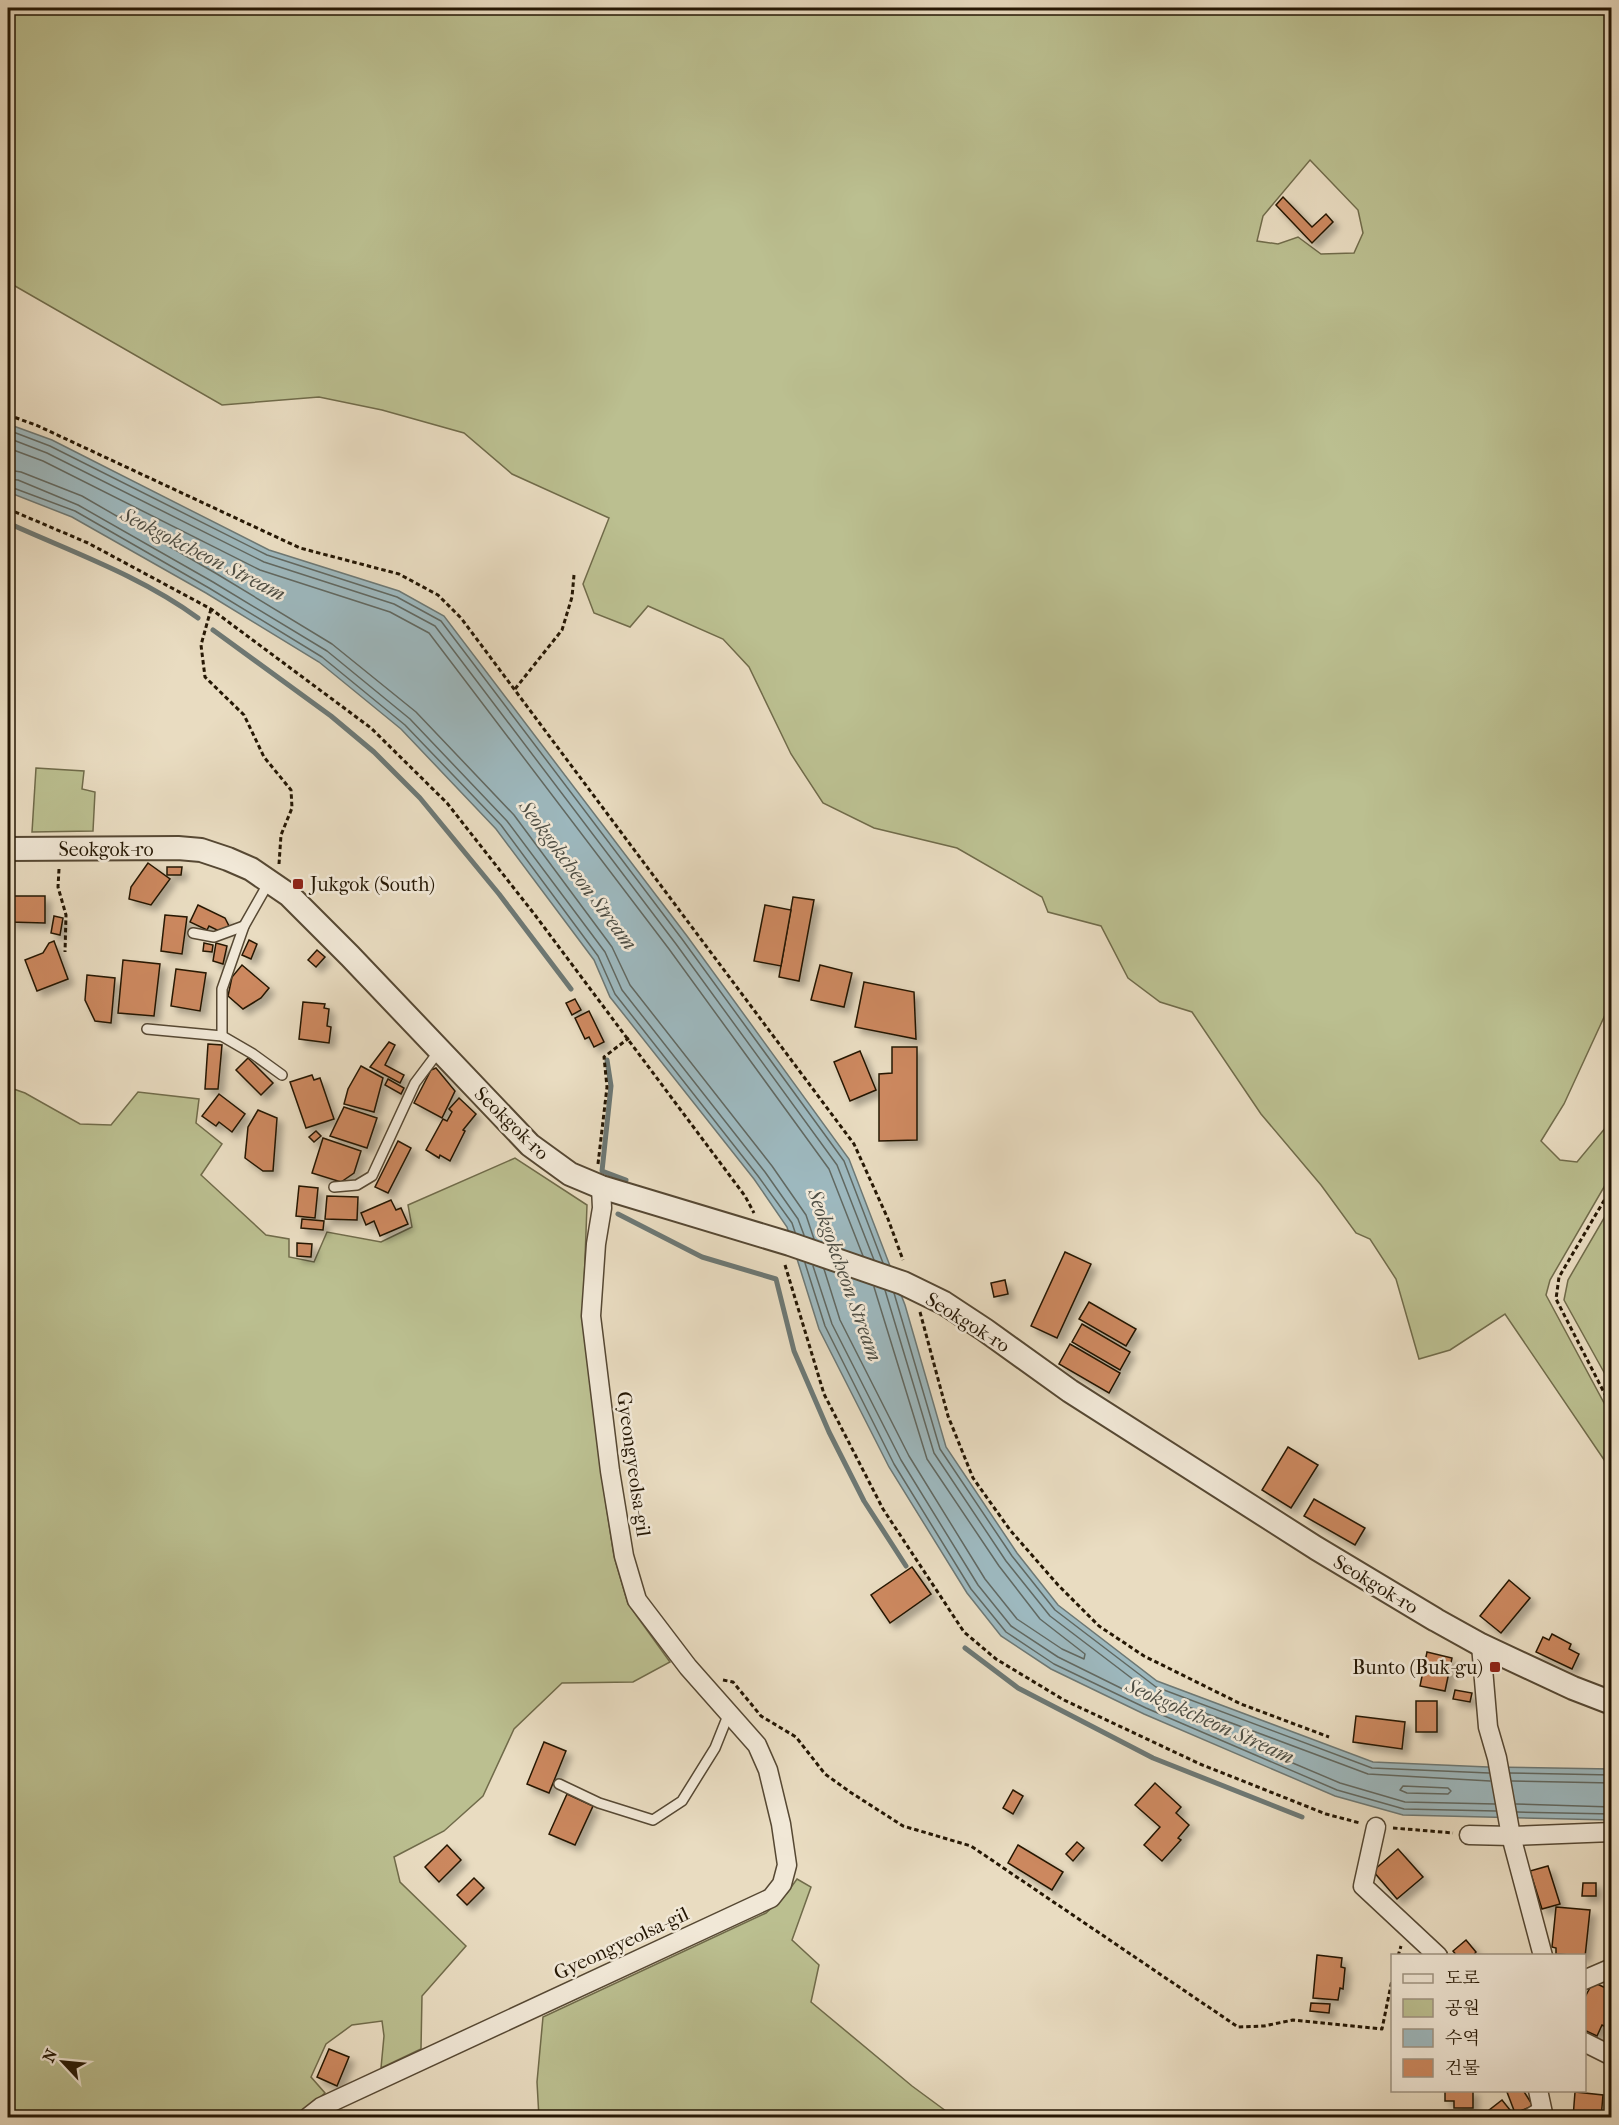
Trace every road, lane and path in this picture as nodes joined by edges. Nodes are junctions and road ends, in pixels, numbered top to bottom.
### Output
1 (8, 415) edge
2 (574, 575) dead end
3 (212, 609) dead end
4 (515, 689) junction
5 (8, 849) edge
6 (60, 849) junction
7 (269, 882) junction
8 (244, 926) junction
9 (193, 933) dead end
10 (65, 952) dead end
11 (147, 1029) dead end
12 (222, 1036) junction
13 (629, 1038) dead end
14 (439, 1050) junction
15 (282, 1075) dead end
16 (334, 1187) dead end
17 (601, 1187) junction
18 (1611, 1187) edge
19 (908, 1286) junction
20 (1611, 1408) edge
21 (1481, 1645) junction
22 (708, 1688) junction
23 (1611, 1703) edge
24 (729, 1713) junction
25 (1329, 1737) dead end
26 (559, 1784) dead end
27 (1376, 1827) dead end
28 (1509, 1828) junction
29 (1611, 1832) edge
30 (1469, 1835) dead end
31 (1436, 1954) edge
32 (1542, 1954) edge
33 (1611, 1968) edge
34 (1586, 1979) edge
35 (1391, 1985) edge
36 (1586, 2043) edge
37 (1611, 2056) edge
38 (1541, 2105) edge
39 (307, 2118) edge
40 (1521, 2118) edge

1 - 4 path
2 - 4 path
3 - 7 path
4 - 19 path
5 - 6 street, Seokgok-ro
6 - 7 street, Seokgok-ro
6 - 10 path
7 - 8 lane
7 - 14 street, Seokgok-ro
8 - 9 lane
8 - 12 lane
11 - 12 lane
12 - 15 lane
13 - 17 path
14 - 16 lane
14 - 17 street, Seokgok-ro
17 - 19 street, Seokgok-ro
17 - 22 street, Gyeongyeolsa-gil
18 - 20 path
19 - 21 street, Seokgok-ro
19 - 25 path
21 - 23 street, Seokgok-ro
21 - 28 street
22 - 24 street, Gyeongyeolsa-gil
22 - 35 path
24 - 26 lane
24 - 39 street, Gyeongyeolsa-gil
27 - 31 street
28 - 29 street
28 - 30 street
28 - 32 street
33 - 34 street
36 - 37 street
38 - 40 lane

